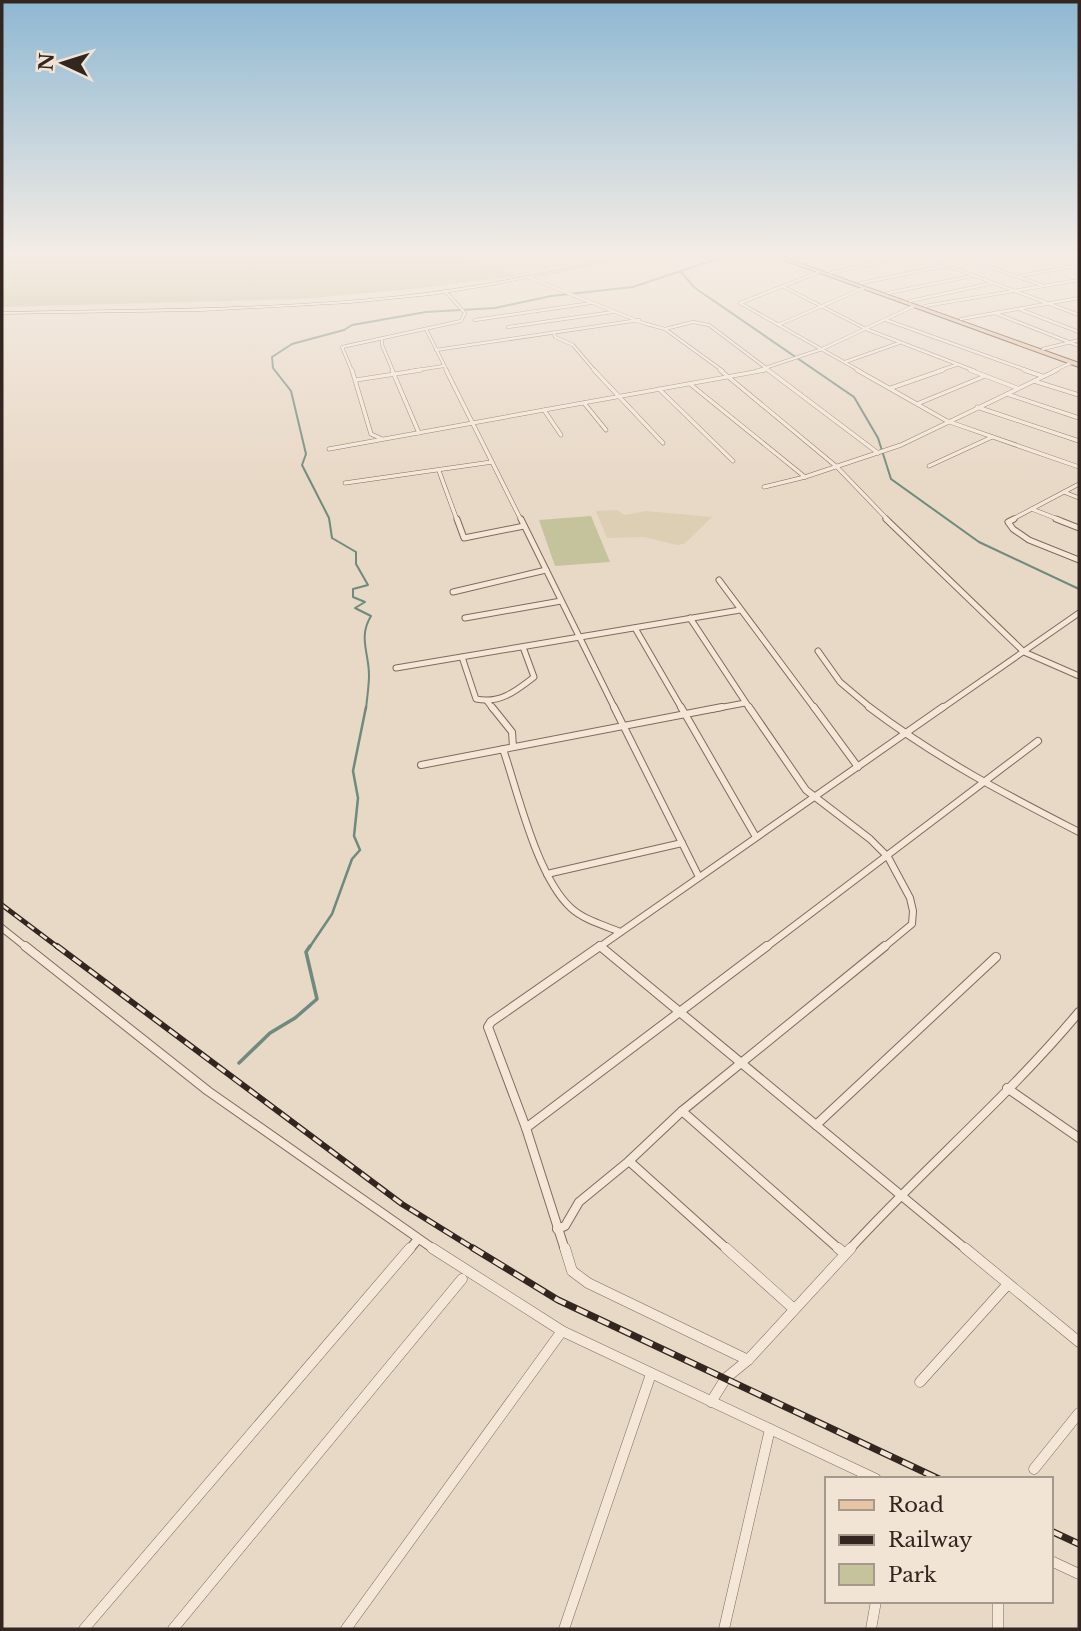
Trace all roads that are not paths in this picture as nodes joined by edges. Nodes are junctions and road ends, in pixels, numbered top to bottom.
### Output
1 (426, 329) joint
2 (579, 329) edge
3 (666, 329) edge
4 (714, 329) edge
5 (786, 329) edge
6 (866, 329) joint
7 (911, 329) edge
8 (980, 329) edge
9 (989, 329) edge
10 (1035, 329) edge
11 (554, 333) junction
12 (382, 338) junction
13 (1079, 340) edge
14 (1069, 342) junction
15 (900, 343) junction
16 (1079, 346) edge
17 (822, 349) junction
18 (1043, 349) junction
19 (436, 350) junction
20 (845, 362) junction
21 (1071, 363) junction
22 (1079, 363) edge
23 (956, 365) junction
24 (444, 366) junction
25 (769, 369) junction
26 (395, 373) junction
27 (729, 376) junction
28 (985, 376) junction
29 (1042, 376) junction
30 (356, 380) junction
31 (1034, 381) junction
32 (690, 384) junction
33 (891, 388) junction
34 (1017, 388) junction
35 (659, 390) junction
36 (1007, 394) junction
37 (1079, 395) edge
38 (618, 397) junction
39 (584, 403) junction
40 (917, 404) junction
41 (976, 407) junction
42 (544, 410) junction
43 (1079, 418) edge
44 (947, 421) junction
45 (473, 423) junction
46 (606, 429) dead end
47 (419, 433) junction
48 (561, 435) dead end
49 (992, 437) junction
50 (384, 439) junction
51 (1079, 441) edge
52 (663, 443) dead end
53 (330, 449) dead end
54 (878, 453) junction
55 (733, 461) dead end
56 (492, 462) junction
57 (837, 467) junction
58 (929, 467) dead end
59 (1079, 467) edge
60 (439, 471) junction
61 (805, 477) junction
62 (345, 483) dead end
63 (1079, 484) edge
64 (764, 487) dead end
65 (1064, 492) junction
66 (1079, 498) edge
67 (1032, 509) junction
68 (524, 526) junction
69 (1079, 527) edge
70 (1079, 560) edge
71 (546, 570) junction
72 (719, 580) dead end
73 (453, 592) dead end
74 (561, 601) junction
75 (740, 610) junction
76 (1079, 614) edge
77 (465, 618) dead end
78 (690, 618) junction
79 (635, 628) junction
80 (579, 637) junction
81 (523, 647) junction
82 (818, 651) dead end
83 (1024, 652) junction
84 (463, 657) junction
85 (396, 668) dead end
86 (1079, 677) edge
87 (487, 701) junction
88 (746, 703) junction
89 (685, 715) junction
90 (624, 726) junction
91 (906, 734) junction
92 (1038, 741) dead end
93 (513, 747) junction
94 (503, 749) junction
95 (421, 765) dead end
96 (858, 766) junction
97 (984, 782) junction
98 (812, 799) junction
99 (1079, 832) edge
100 (756, 837) junction
101 (682, 843) junction
102 (886, 856) junction
103 (547, 874) junction
104 (699, 877) junction
105 (2, 928) edge
106 (620, 932) junction
107 (600, 946) junction
108 (996, 957) dead end
109 (680, 1012) junction
110 (1079, 1012) edge
111 (742, 1063) junction
112 (1007, 1088) junction
113 (682, 1111) junction
114 (816, 1125) junction
115 (526, 1128) junction
116 (1079, 1138) edge
117 (629, 1161) junction
118 (900, 1194) junction
119 (557, 1230) junction
120 (418, 1239) junction
121 (845, 1254) junction
122 (462, 1279) dead end
123 (1009, 1284) junction
124 (794, 1309) junction
125 (562, 1331) junction
126 (1079, 1342) edge
127 (748, 1360) junction
128 (651, 1374) junction
129 (920, 1382) dead end
130 (712, 1402) junction
131 (1079, 1413) edge
132 (770, 1429) junction
133 (1034, 1469) dead end
134 (872, 1477) edge
135 (1053, 1562) edge
136 (1079, 1574) edge
137 (876, 1603) edge
138 (998, 1603) edge
139 (83, 1629) edge
140 (173, 1629) edge
141 (346, 1629) edge
142 (564, 1629) edge
143 (724, 1629) edge
144 (871, 1629) edge
145 (998, 1629) edge

1 - 12 street
1 - 19 street
2 - 11 street
3 - 27 street
4 - 25 street
5 - 17 street
6 - 15 street
6 - 17 street
7 - 29 street
8 - 21 main road
9 - 18 main road
10 - 14 street
11 - 19 street
11 - 38 street
12 - 26 street
12 - 30 street
13 - 14 street
14 - 16 street
14 - 18 street
15 - 20 street
15 - 23 street
17 - 20 street
17 - 25 street
18 - 22 main road
19 - 24 street
20 - 33 street
21 - 22 main road
21 - 29 street
23 - 28 street
23 - 33 street
24 - 26 street
24 - 45 street
25 - 27 street
25 - 54 street
26 - 30 street
26 - 47 street
27 - 32 street
27 - 57 street
28 - 34 street
28 - 40 street
29 - 31 street
30 - 50 street
31 - 34 street
31 - 37 street
32 - 35 street
32 - 61 street
33 - 40 street
34 - 36 street
35 - 38 street
35 - 55 street
36 - 41 street
36 - 43 street
38 - 39 street
38 - 52 street
39 - 42 street
39 - 46 street
40 - 44 street
41 - 44 street
41 - 51 street
42 - 45 street
42 - 48 street
44 - 49 street
44 - 54 street
45 - 47 street
45 - 56 street
47 - 50 street
49 - 58 street
49 - 59 street
50 - 53 street
54 - 57 street
56 - 60 street
56 - 68 street
57 - 61 street
57 - 83 street
60 - 62 street
60 - 68 street
61 - 64 street
63 - 65 street
65 - 66 street
65 - 67 street
67 - 69 street
67 - 70 street
68 - 71 street
71 - 73 street
71 - 74 street
72 - 75 street
74 - 77 street
74 - 80 street
75 - 78 street
75 - 96 street
76 - 83 street
78 - 79 street
78 - 88 street
79 - 80 street
79 - 89 street
80 - 81 street
80 - 90 street
81 - 84 street
81 - 87 street
82 - 91 street
83 - 86 street
83 - 91 street
84 - 85 street
84 - 87 street
87 - 93 street
88 - 89 street
88 - 98 street
89 - 90 street
89 - 100 street
90 - 93 street
90 - 101 street
91 - 96 street
91 - 97 street
92 - 97 street
93 - 94 street
94 - 95 street
94 - 103 street
96 - 98 street
97 - 99 street
97 - 102 street
98 - 100 street
98 - 102 street
100 - 104 street
101 - 103 street
101 - 104 street
102 - 109 street
102 - 111 street
103 - 106 street
104 - 106 street
105 - 120 street
106 - 107 street
107 - 109 street
107 - 115 street
108 - 114 street
109 - 111 street
109 - 115 street
110 - 112 street
111 - 113 street
111 - 114 street
112 - 116 street
112 - 118 street
113 - 117 street
113 - 121 street
114 - 118 street
115 - 119 street
117 - 119 street
117 - 124 street
118 - 121 street
118 - 123 street
119 - 127 street
120 - 125 street
120 - 139 street
121 - 124 street
122 - 140 street
123 - 126 street
123 - 129 street
124 - 127 street
125 - 128 street
125 - 141 street
127 - 130 street
128 - 130 street
128 - 142 street
130 - 132 street
131 - 133 street
132 - 134 street
132 - 143 street
135 - 136 street
137 - 144 street
138 - 145 street

